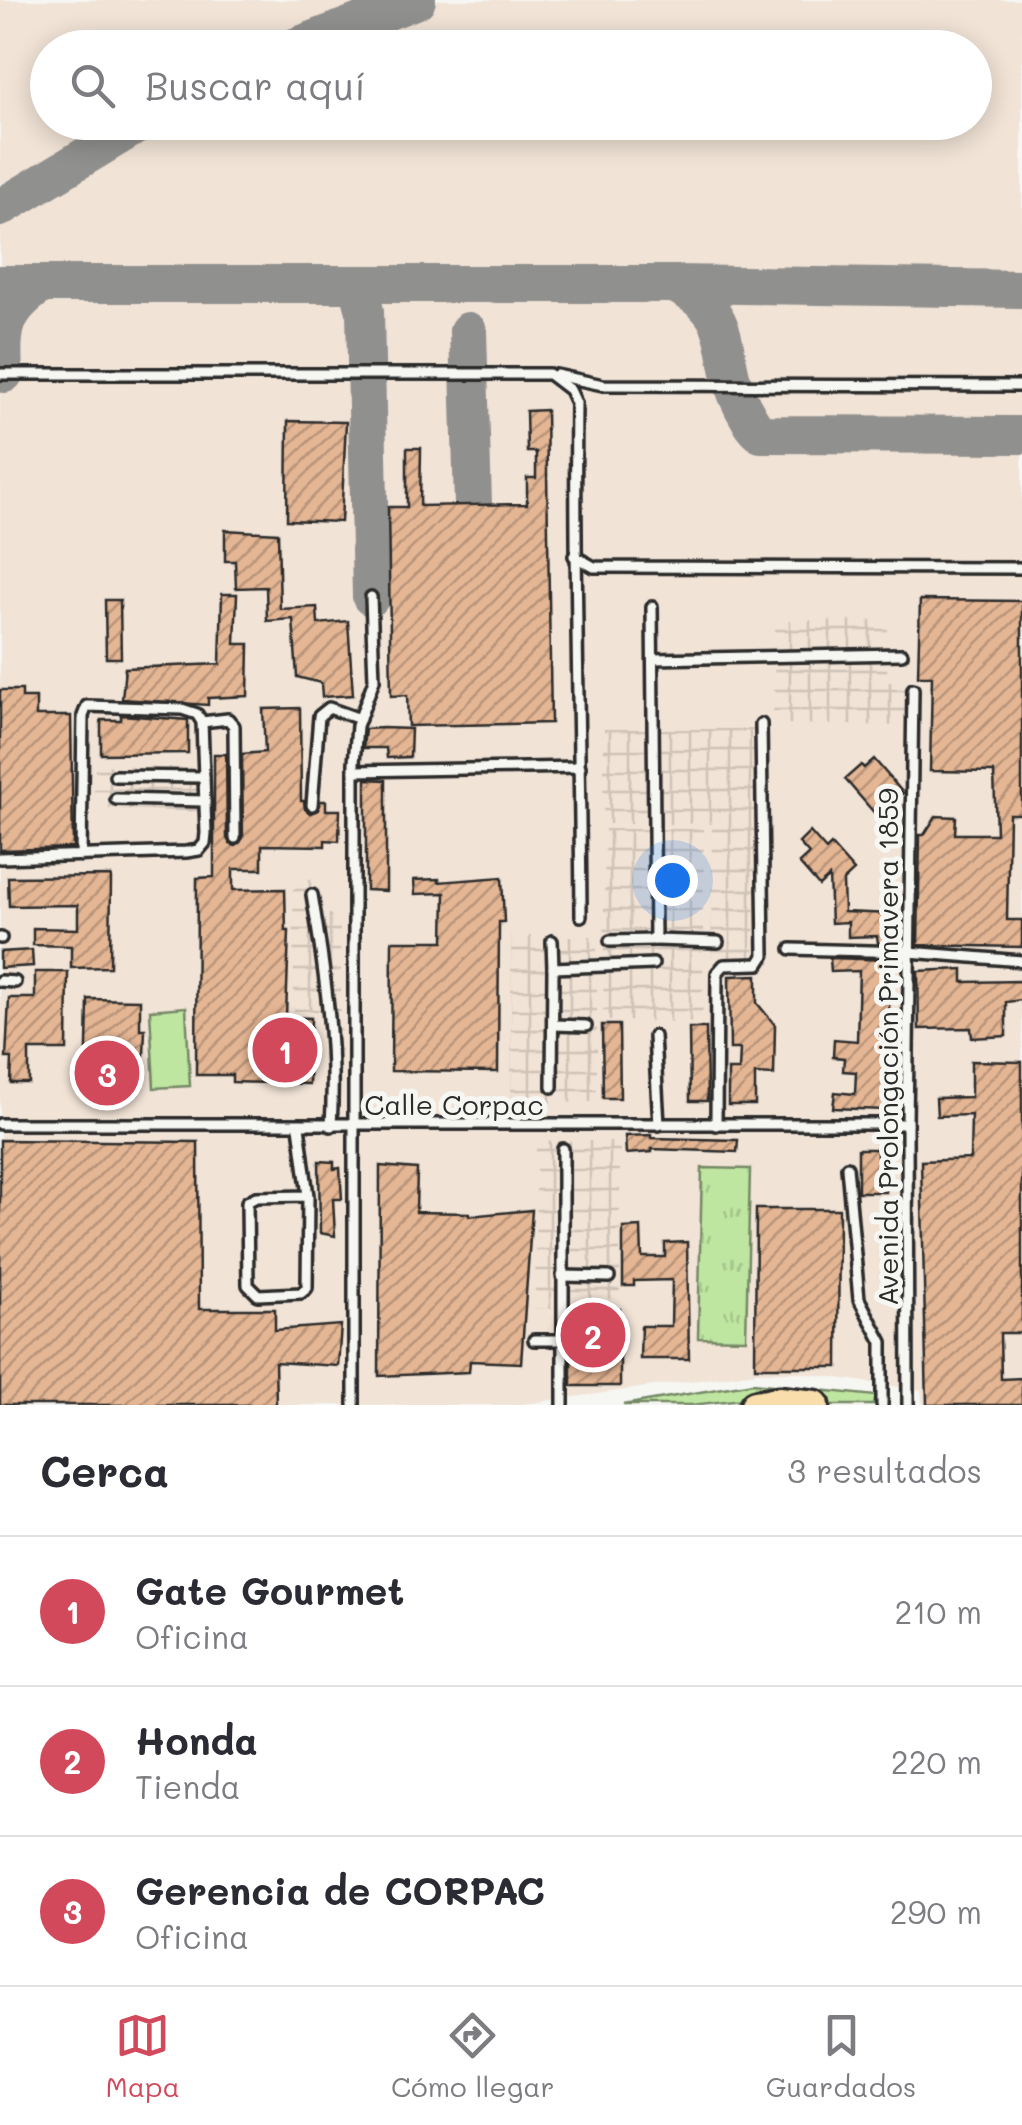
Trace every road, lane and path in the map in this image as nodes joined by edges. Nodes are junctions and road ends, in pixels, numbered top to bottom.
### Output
1 (0, 374) edge
2 (549, 374) junction
3 (1022, 386) edge
4 (574, 556) junction
5 (1022, 568) edge
6 (371, 597) dead end
7 (652, 607) dead end
8 (902, 654) dead end
9 (653, 659) junction
10 (912, 689) dead end
11 (360, 719) junction
12 (202, 722) junction
13 (761, 724) dead end
14 (354, 767) junction
15 (580, 767) junction
16 (115, 776) dead end
17 (149, 776) junction
18 (204, 777) junction
19 (116, 799) dead end
20 (150, 800) junction
21 (204, 801) junction
22 (312, 806) dead end
23 (235, 838) dead end
24 (81, 856) junction
25 (0, 858) edge
26 (312, 894) dead end
27 (581, 916) dead end
28 (655, 940) junction
29 (552, 941) dead end
30 (610, 941) dead end
31 (718, 942) dead end
32 (791, 950) dead end
33 (910, 952) junction
34 (1022, 961) edge
35 (653, 964) dead end
36 (554, 968) junction
37 (0, 981) edge
38 (15, 982) dead end
39 (553, 1025) junction
40 (586, 1026) dead end
41 (654, 1036) dead end
42 (552, 1087) dead end
43 (0, 1124) edge
44 (907, 1124) junction
45 (716, 1125) junction
46 (299, 1126) junction
47 (331, 1126) junction
48 (354, 1126) junction
49 (659, 1126) junction
50 (563, 1149) dead end
51 (847, 1167) dead end
52 (308, 1196) junction
53 (562, 1276) junction
54 (609, 1277) dead end
55 (534, 1340) dead end
56 (562, 1340) junction
57 (354, 1405) edge
58 (562, 1405) edge
59 (754, 1405) edge
60 (815, 1405) edge
61 (882, 1405) edge
62 (908, 1405) edge

1 - 2 lane
2 - 3 lane
2 - 4 lane
4 - 5 lane
4 - 15 lane
6 - 11 lane
7 - 9 lane
8 - 9 lane
9 - 28 lane
10 - 33 lane, Avenida Prolongación Primavera 1859
11 - 14 lane
11 - 22 lane
12 - 18 lane
12 - 23 lane
12 - 24 lane
13 - 45 lane
14 - 15 lane
14 - 48 lane
15 - 27 lane
16 - 17 lane
17 - 18 lane
17 - 20 lane
18 - 21 lane
19 - 20 lane
20 - 21 lane
21 - 24 lane
24 - 25 lane
26 - 47 lane
28 - 30 lane
28 - 31 lane
29 - 36 lane
32 - 33 lane
33 - 34 lane
33 - 44 lane, Avenida Prolongación Primavera 1859
35 - 36 lane
36 - 39 lane
37 - 38 lane
39 - 40 lane
39 - 42 lane
41 - 49 lane
43 - 46 lane, Calle Corpac
44 - 45 lane, Calle Corpac
44 - 62 lane, Avenida Prolongación Primavera 1859
45 - 49 lane, Calle Corpac
46 - 47 lane, Calle Corpac
46 - 52 lane
47 - 48 lane, Calle Corpac
48 - 49 lane, Calle Corpac
48 - 57 lane
50 - 53 lane
51 - 61 lane
52 - 52 lane
53 - 54 lane
53 - 56 lane
55 - 56 lane
56 - 58 lane
59 - 60 highway

